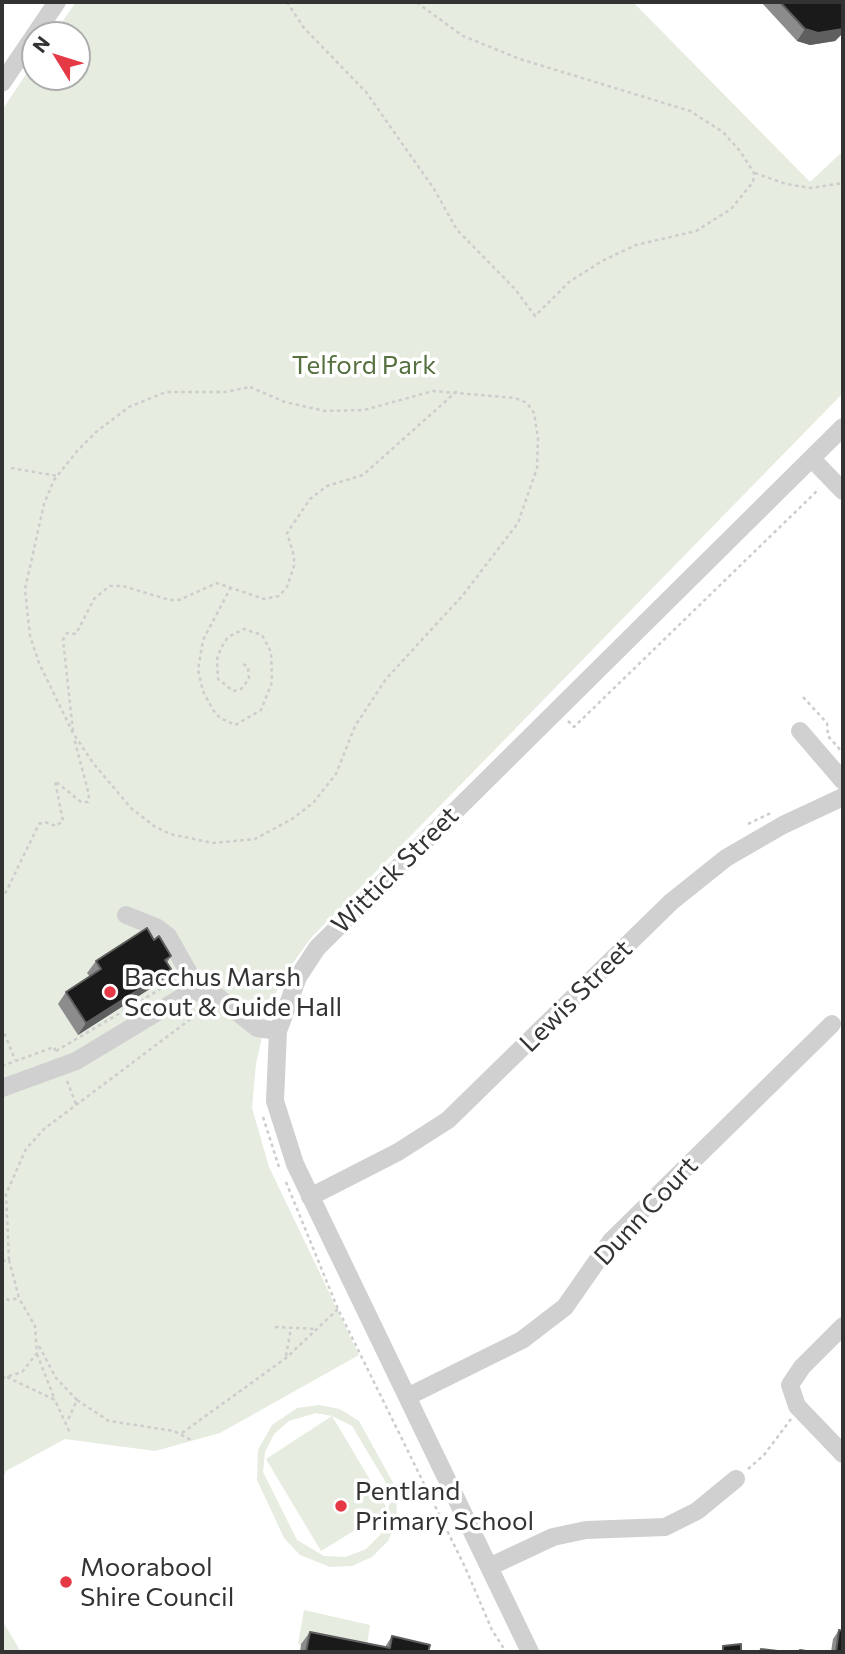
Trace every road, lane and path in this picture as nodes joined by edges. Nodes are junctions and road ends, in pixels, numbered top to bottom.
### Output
1 (57, 2) edge
2 (287, 2) edge
3 (416, 2) edge
4 (2, 83) edge
5 (754, 173) junction
6 (843, 183) edge
7 (457, 391) junction
8 (843, 427) edge
9 (812, 459) junction
10 (11, 468) dead end
11 (58, 475) junction
12 (830, 477) junction
13 (843, 491) edge
14 (231, 587) junction
15 (240, 662) dead end
16 (803, 697) dead end
17 (557, 710) junction
18 (800, 731) dead end
19 (73, 733) junction
20 (843, 753) edge
21 (843, 781) edge
22 (843, 797) edge
23 (2, 899) edge
24 (126, 915) dead end
25 (162, 981) edge
26 (186, 989) junction
27 (832, 1024) dead end
28 (2, 1027) edge
29 (278, 1031) junction
30 (56, 1051) dead end
31 (16, 1061) dead end
32 (2, 1088) edge
33 (310, 1197) junction
34 (9, 1260) junction
35 (2, 1261) edge
36 (2, 1297) edge
37 (19, 1298) junction
38 (338, 1309) dead end
39 (843, 1326) edge
40 (275, 1327) dead end
41 (291, 1328) junction
42 (317, 1329) junction
43 (38, 1343) junction
44 (37, 1353) junction
45 (286, 1357) junction
46 (4, 1378) edge
47 (409, 1396) junction
48 (55, 1400) junction
49 (77, 1401) junction
50 (801, 1410) junction
51 (66, 1422) junction
52 (70, 1433) dead end
53 (182, 1433) junction
54 (193, 1441) dead end
55 (843, 1454) edge
56 (736, 1479) joint
57 (489, 1567) junction
58 (530, 1652) edge

1 - 4 street
2 - 5 path
3 - 5 path
5 - 6 path
7 - 11 path
7 - 14 path
7 - 19 path
8 - 9 street, Wittick Street
9 - 12 street
9 - 17 street, Wittick Street
10 - 11 path
11 - 19 path
12 - 13 street
12 - 17 path
14 - 15 path
14 - 19 path
16 - 20 path
17 - 29 street, Wittick Street
18 - 21 street
19 - 23 path
22 - 33 street, Lewis Street
24 - 26 street
25 - 26 path
26 - 29 street
26 - 30 path
26 - 32 street
26 - 34 path
27 - 47 street, Dunn Court
28 - 31 path
29 - 33 street, Wittick Street
33 - 47 street, Wittick Street
34 - 35 path
34 - 37 path
36 - 37 path
37 - 43 path
38 - 42 path
39 - 50 street
40 - 41 path
41 - 42 path
41 - 45 path
42 - 45 path
43 - 44 path
43 - 49 path
44 - 46 path
44 - 48 path
45 - 53 path
46 - 48 path
47 - 57 street, Wittick Street
48 - 51 path
49 - 51 path
49 - 53 path
50 - 55 street
50 - 56 path
51 - 52 path
53 - 54 path
56 - 57 street
57 - 58 street, Wittick Street

